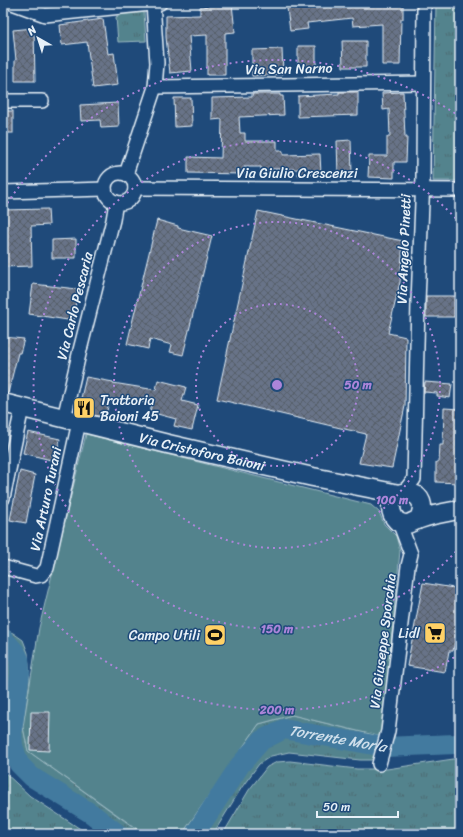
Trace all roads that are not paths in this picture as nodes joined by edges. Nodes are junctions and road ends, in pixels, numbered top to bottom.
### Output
1 (12, 3) edge
2 (156, 3) edge
3 (424, 3) edge
4 (423, 83) junction
5 (155, 87) junction
6 (42, 101) dead end
7 (3, 102) edge
8 (126, 174) junction
9 (135, 188) junction
10 (105, 189) junction
11 (423, 190) junction
12 (460, 190) edge
13 (3, 192) edge
14 (116, 202) junction
15 (3, 403) edge
16 (22, 408) junction
17 (71, 420) junction
18 (333, 481) junction
19 (402, 493) junction
20 (3, 498) edge
21 (457, 512) edge
22 (408, 516) junction
23 (3, 567) edge
24 (380, 761) dead end

1 - 2 street
2 - 5 street
3 - 4 street, Via Angelo Pinetti
4 - 5 street, Via San Narno
4 - 11 street, Via Angelo Pinetti
5 - 8 street
6 - 7 street
8 - 9 street
8 - 10 street
9 - 11 street, Via Giulio Crescenzi
9 - 14 street
10 - 13 street
10 - 14 street
11 - 12 street, Via Giulio Crescenzi
11 - 19 street, Via Angelo Pinetti
14 - 17 street, Via Carlo Pescaria
15 - 16 street, Via Cristoforo Baioni
16 - 17 street, Via Cristoforo Baioni
16 - 20 street
17 - 18 street, Via Cristoforo Baioni
17 - 23 street, Via Arturo Turani
18 - 19 street, Via Cristoforo Baioni
18 - 22 street, Via Cristoforo Baioni
19 - 22 street
19 - 22 street, Via Cristoforo Baioni
21 - 22 street
22 - 24 street, Via Giuseppe Sporchia

